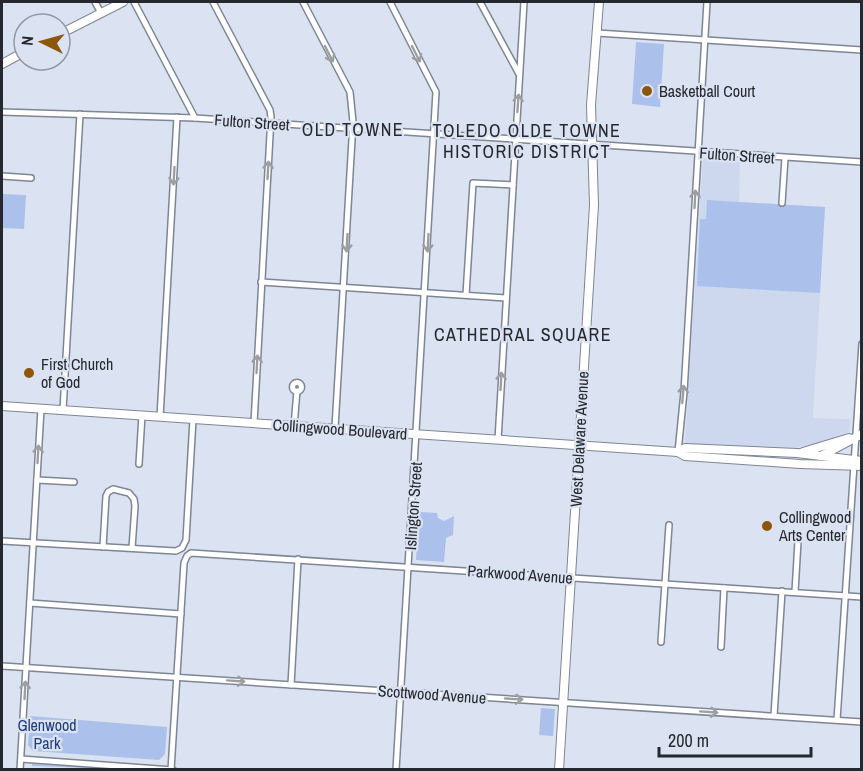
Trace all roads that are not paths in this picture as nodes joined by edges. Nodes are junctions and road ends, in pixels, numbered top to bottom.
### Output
1 (95, 2) edge
2 (123, 2) edge
3 (134, 2) edge
4 (213, 2) edge
5 (303, 2) edge
6 (390, 2) edge
7 (480, 2) edge
8 (525, 2) edge
9 (599, 2) edge
10 (707, 2) edge
11 (101, 13) junction
12 (72, 28) edge
13 (597, 33) junction
14 (705, 40) junction
15 (861, 50) edge
16 (520, 74) junction
17 (2, 112) edge
18 (80, 114) junction
19 (177, 117) junction
20 (195, 118) junction
21 (271, 123) junction
22 (353, 129) junction
23 (434, 134) junction
24 (516, 140) junction
25 (592, 144) junction
26 (698, 152) junction
27 (785, 158) junction
28 (861, 162) edge
29 (2, 176) edge
30 (31, 178) dead end
31 (513, 185) junction
32 (782, 203) dead end
33 (261, 282) junction
34 (344, 287) junction
35 (425, 293) junction
36 (466, 295) junction
37 (506, 298) junction
38 (861, 344) edge
39 (297, 391) dead end
40 (2, 406) edge
41 (41, 409) junction
42 (63, 410) junction
43 (142, 415) junction
44 (160, 417) junction
45 (193, 418) junction
46 (254, 423) junction
47 (294, 426) junction
48 (335, 428) junction
49 (417, 434) junction
50 (859, 435) edge
51 (498, 440) junction
52 (579, 446) junction
53 (734, 450) junction
54 (678, 452) junction
55 (797, 453) junction
56 (821, 456) junction
57 (730, 459) junction
58 (857, 463) edge
59 (139, 464) dead end
60 (800, 464) junction
61 (37, 480) junction
62 (74, 482) dead end
63 (669, 525) dead end
64 (2, 541) edge
65 (798, 541) dead end
66 (33, 542) junction
67 (103, 547) junction
68 (132, 549) junction
69 (298, 559) junction
70 (409, 566) junction
71 (570, 577) junction
72 (665, 584) junction
73 (724, 588) junction
74 (782, 591) junction
75 (795, 592) junction
76 (845, 596) junction
77 (861, 597) edge
78 (30, 603) junction
79 (181, 615) junction
80 (661, 642) dead end
81 (720, 647) dead end
82 (2, 666) edge
83 (26, 667) junction
84 (177, 677) junction
85 (291, 684) junction
86 (401, 692) junction
87 (563, 702) junction
88 (774, 716) junction
89 (837, 720) junction
90 (861, 722) edge
91 (21, 759) junction
92 (172, 769) edge
93 (20, 770) edge
94 (396, 770) edge
95 (559, 770) edge

1 - 11 street
2 - 11 main road
3 - 20 street
4 - 21 street
5 -> 22 street
6 -> 23 street, Islington Street
7 - 16 street
8 - 16 street
9 - 13 main road, West Delaware Avenue
10 - 14 street
11 - 12 main road
13 - 14 street
13 - 25 main road, West Delaware Avenue
14 - 15 street
14 - 26 street
24 -> 16 street
17 - 18 street, Fulton Street
18 - 19 street, Fulton Street
18 - 42 street
19 - 20 street, Fulton Street
19 -> 44 street
20 - 21 street, Fulton Street
21 - 22 street, Fulton Street
33 -> 21 street
22 - 23 street, Fulton Street
22 -> 34 street
23 - 24 street, Fulton Street
23 -> 35 street, Islington Street
24 - 25 street, Fulton Street
24 - 31 street
25 - 26 street, Fulton Street
25 - 52 main road, West Delaware Avenue
26 - 27 street, Fulton Street
54 -> 26 street
27 - 28 street, Fulton Street
27 - 32 street
29 - 30 street
31 - 36 street
31 - 37 street
33 - 34 street
46 -> 33 street
34 - 35 street
34 - 48 street
35 - 36 street
35 - 49 street, Islington Street
36 - 37 street
51 -> 37 street
38 - 50 street
39 - 47 street
40 - 41 main road, Collingwood Boulevard
41 - 42 main road, Collingwood Boulevard
61 -> 41 street
42 - 43 main road, Collingwood Boulevard
43 - 44 main road, Collingwood Boulevard
43 - 59 street
44 - 45 main road, Collingwood Boulevard
45 - 46 main road, Collingwood Boulevard
45 - 68 street
46 - 47 main road, Collingwood Boulevard
47 - 48 main road, Collingwood Boulevard
48 - 49 main road, Collingwood Boulevard
49 - 51 main road, Collingwood Boulevard
49 - 70 street, Islington Street
50 - 55 main road
50 - 56 main road
50 - 58 street
51 - 52 main road, Collingwood Boulevard
52 - 54 main road, Collingwood Boulevard
52 - 71 main road, West Delaware Avenue
53 - 54 main road, Collingwood Boulevard
53 - 55 main road, Collingwood Boulevard
53 - 57 main road
54 - 57 main road, Collingwood Boulevard
55 - 56 main road, Collingwood Boulevard
56 - 58 main road, Collingwood Boulevard
56 - 60 main road
57 - 60 main road, Collingwood Boulevard
58 - 60 main road, Collingwood Boulevard
58 - 76 street
61 - 62 street
61 - 66 street
63 - 72 street
64 - 66 street
65 - 75 street
66 - 67 street
66 - 78 street
67 - 68 street
67 - 68 street
69 - 70 street, Parkwood Avenue
69 - 79 street, Parkwood Avenue
69 - 85 street
70 - 71 street, Parkwood Avenue
70 - 86 street, Islington Street
71 - 72 street, Parkwood Avenue
71 - 87 main road, West Delaware Avenue
72 - 73 street, Parkwood Avenue
72 - 80 street
73 - 74 street, Parkwood Avenue
73 - 81 street
74 - 75 street, Parkwood Avenue
74 - 88 street
75 - 76 street, Parkwood Avenue
76 - 77 street, Parkwood Avenue
76 - 89 street
78 - 79 street
78 - 83 street
79 - 84 street
82 - 83 street, Scottwood Avenue
83 - 84 street, Scottwood Avenue
91 -> 83 street
84 -> 85 street, Scottwood Avenue
84 - 92 street
85 - 86 street, Scottwood Avenue
86 -> 87 street, Scottwood Avenue
86 - 94 street, Islington Street
87 -> 88 street, Scottwood Avenue
87 - 95 main road, West Delaware Avenue
88 - 89 street, Scottwood Avenue
89 - 90 street, Scottwood Avenue
91 - 92 street
91 - 93 street

